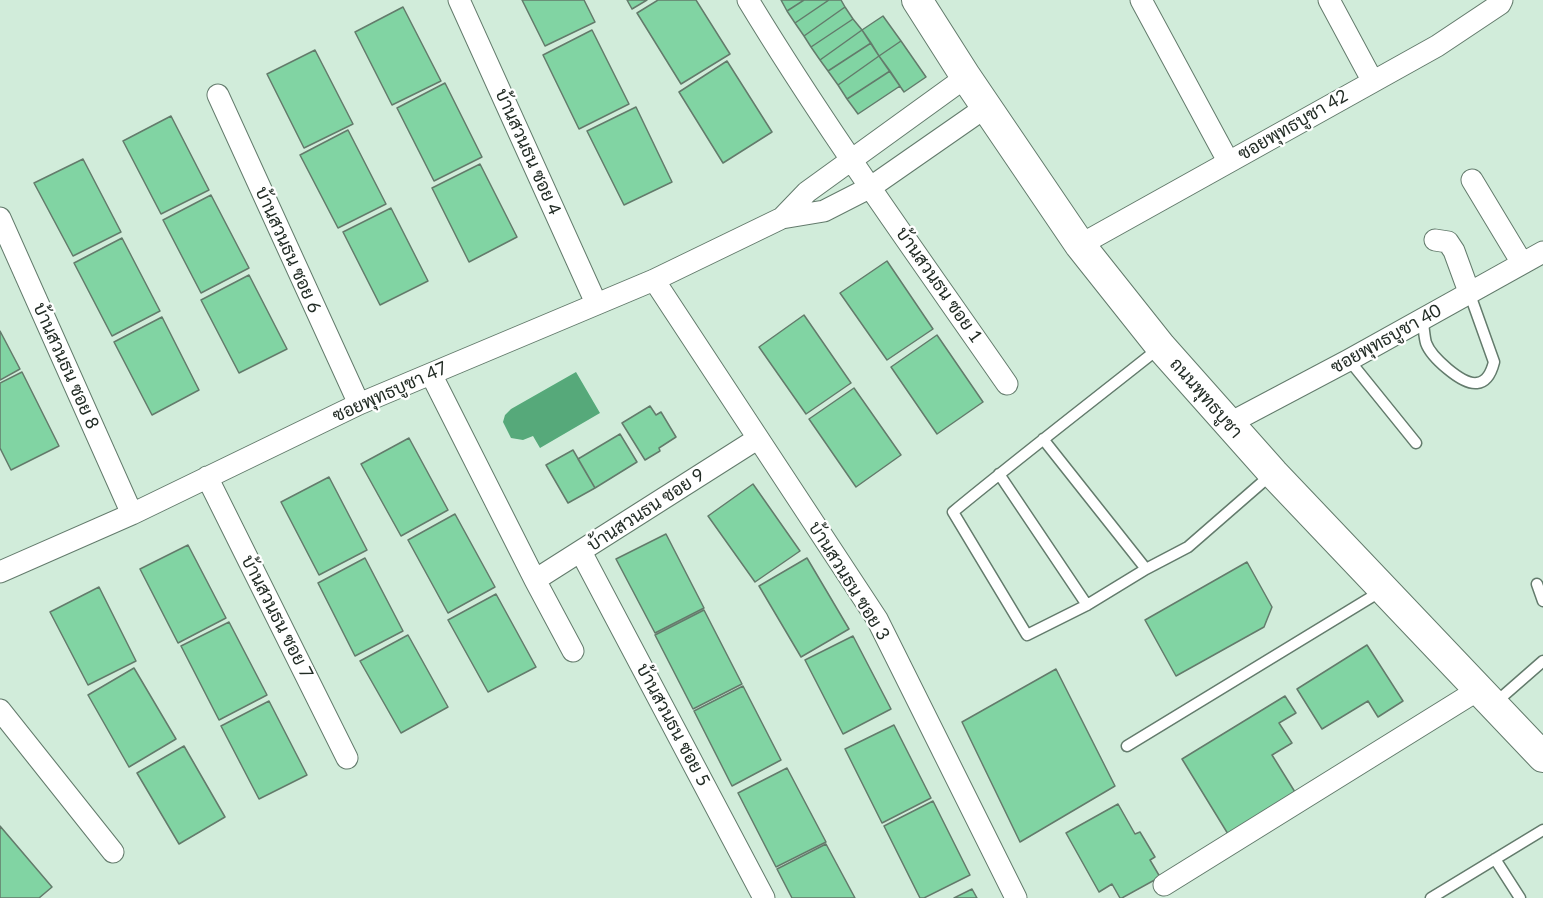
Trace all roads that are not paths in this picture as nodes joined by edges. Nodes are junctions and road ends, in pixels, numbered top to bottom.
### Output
1 (459, 0) edge
2 (748, 0) edge
3 (917, 0) edge
4 (1141, 0) edge
5 (1329, 0) edge
6 (1502, 0) edge
7 (966, 77) junction
8 (1372, 80) junction
9 (218, 95) dead end
10 (986, 107) junction
11 (851, 159) junction
12 (1228, 161) junction
13 (1472, 180) dead end
14 (871, 187) junction
15 (0, 218) edge
16 (782, 218) junction
17 (1435, 240) dead end
18 (1080, 244) junction
19 (1543, 252) edge
20 (1522, 263) junction
21 (654, 280) junction
22 (1469, 292) junction
23 (596, 303) junction
24 (1422, 319) junction
25 (1161, 347) junction
26 (1349, 360) junction
27 (431, 374) junction
28 (1007, 384) dead end
29 (359, 404) junction
30 (1228, 424) junction
31 (757, 439) junction
32 (1043, 439) junction
33 (1416, 443) dead end
34 (1273, 473) junction
35 (999, 474) junction
36 (207, 477) junction
37 (132, 514) junction
38 (581, 552) junction
39 (1146, 568) junction
40 (0, 572) edge
41 (535, 580) junction
42 (1537, 584) dead end
43 (1383, 590) junction
44 (1543, 601) edge
45 (1087, 605) junction
46 (573, 651) dead end
47 (1543, 661) edge
48 (1485, 698) junction
49 (0, 710) edge
50 (1127, 746) dead end
51 (1542, 755) edge
52 (347, 758) dead end
53 (1543, 830) edge
54 (113, 852) dead end
55 (1495, 860) junction
56 (1164, 885) dead end
57 (765, 898) edge
58 (1016, 898) edge
59 (1431, 898) edge
60 (1520, 898) edge

1 - 23 street, บ้านสวนธน ซอย 4
2 - 11 street, บ้านสวนธน ซอย 1
3 - 7 main road, ถนนพุทธบูชา
4 - 12 street
5 - 8 street
6 - 8 street, ซอยพุทธบูชา 42
7 - 10 main road, ถนนพุทธบูชา
7 - 11 street, ซอยพุทธบูชา 47
8 - 12 street, ซอยพุทธบูชา 42
9 - 29 street, บ้านสวนธน ซอย 6
10 - 14 street, ซอยพุทธบูชา 47
10 - 18 main road, ถนนพุทธบูชา
11 - 14 street, บ้านสวนธน ซอย 1
11 - 16 street, ซอยพุทธบูชา 47
12 - 18 street, ซอยพุทธบูชา 42
13 - 20 street
14 - 16 street, ซอยพุทธบูชา 47
14 - 28 street, บ้านสวนธน ซอย 1
15 - 37 street, บ้านสวนธน ซอย 8
16 - 21 street, ซอยพุทธบูชา 47
17 - 22 street
18 - 25 main road, ถนนพุทธบูชา
19 - 20 street, ซอยพุทธบูชา 40
20 - 22 street, ซอยพุทธบูชา 40
21 - 23 street, ซอยพุทธบูชา 47
21 - 31 street, บ้านสวนธน ซอย 3
22 - 24 street, ซอยพุทธบูชา 40
22 - 24 lane
23 - 27 street, ซอยพุทธบูชา 47
24 - 26 street, ซอยพุทธบูชา 40
25 - 30 main road, ถนนพุทธบูชา
25 - 32 lane
26 - 30 street, ซอยพุทธบูชา 40
26 - 33 lane
27 - 29 street, ซอยพุทธบูชา 47
27 - 41 street
29 - 36 street, ซอยพุทธบูชา 47
30 - 34 main road, ถนนพุทธบูชา
31 - 38 street, บ้านสวนธน ซอย 9
31 - 58 street, บ้านสวนธน ซอย 3
32 - 35 lane
32 - 39 lane
34 - 39 lane
34 - 43 main road, ถนนพุทธบูชา
35 - 45 lane
35 - 45 lane
36 - 37 street, ซอยพุทธบูชา 47
36 - 52 street, บ้านสวนธน ซอย 7
37 - 40 street, ซอยพุทธบูชา 47
38 - 41 street, บ้านสวนธน ซอย 9
38 - 57 street, บ้านสวนธน ซอย 5
39 - 45 lane
41 - 46 street
42 - 44 lane
43 - 48 main road, ถนนพุทธบูชา
43 - 50 lane
47 - 48 lane
48 - 51 main road, ถนนพุทธบูชา
48 - 56 street
49 - 54 street
53 - 55 lane
55 - 59 lane
55 - 60 lane

